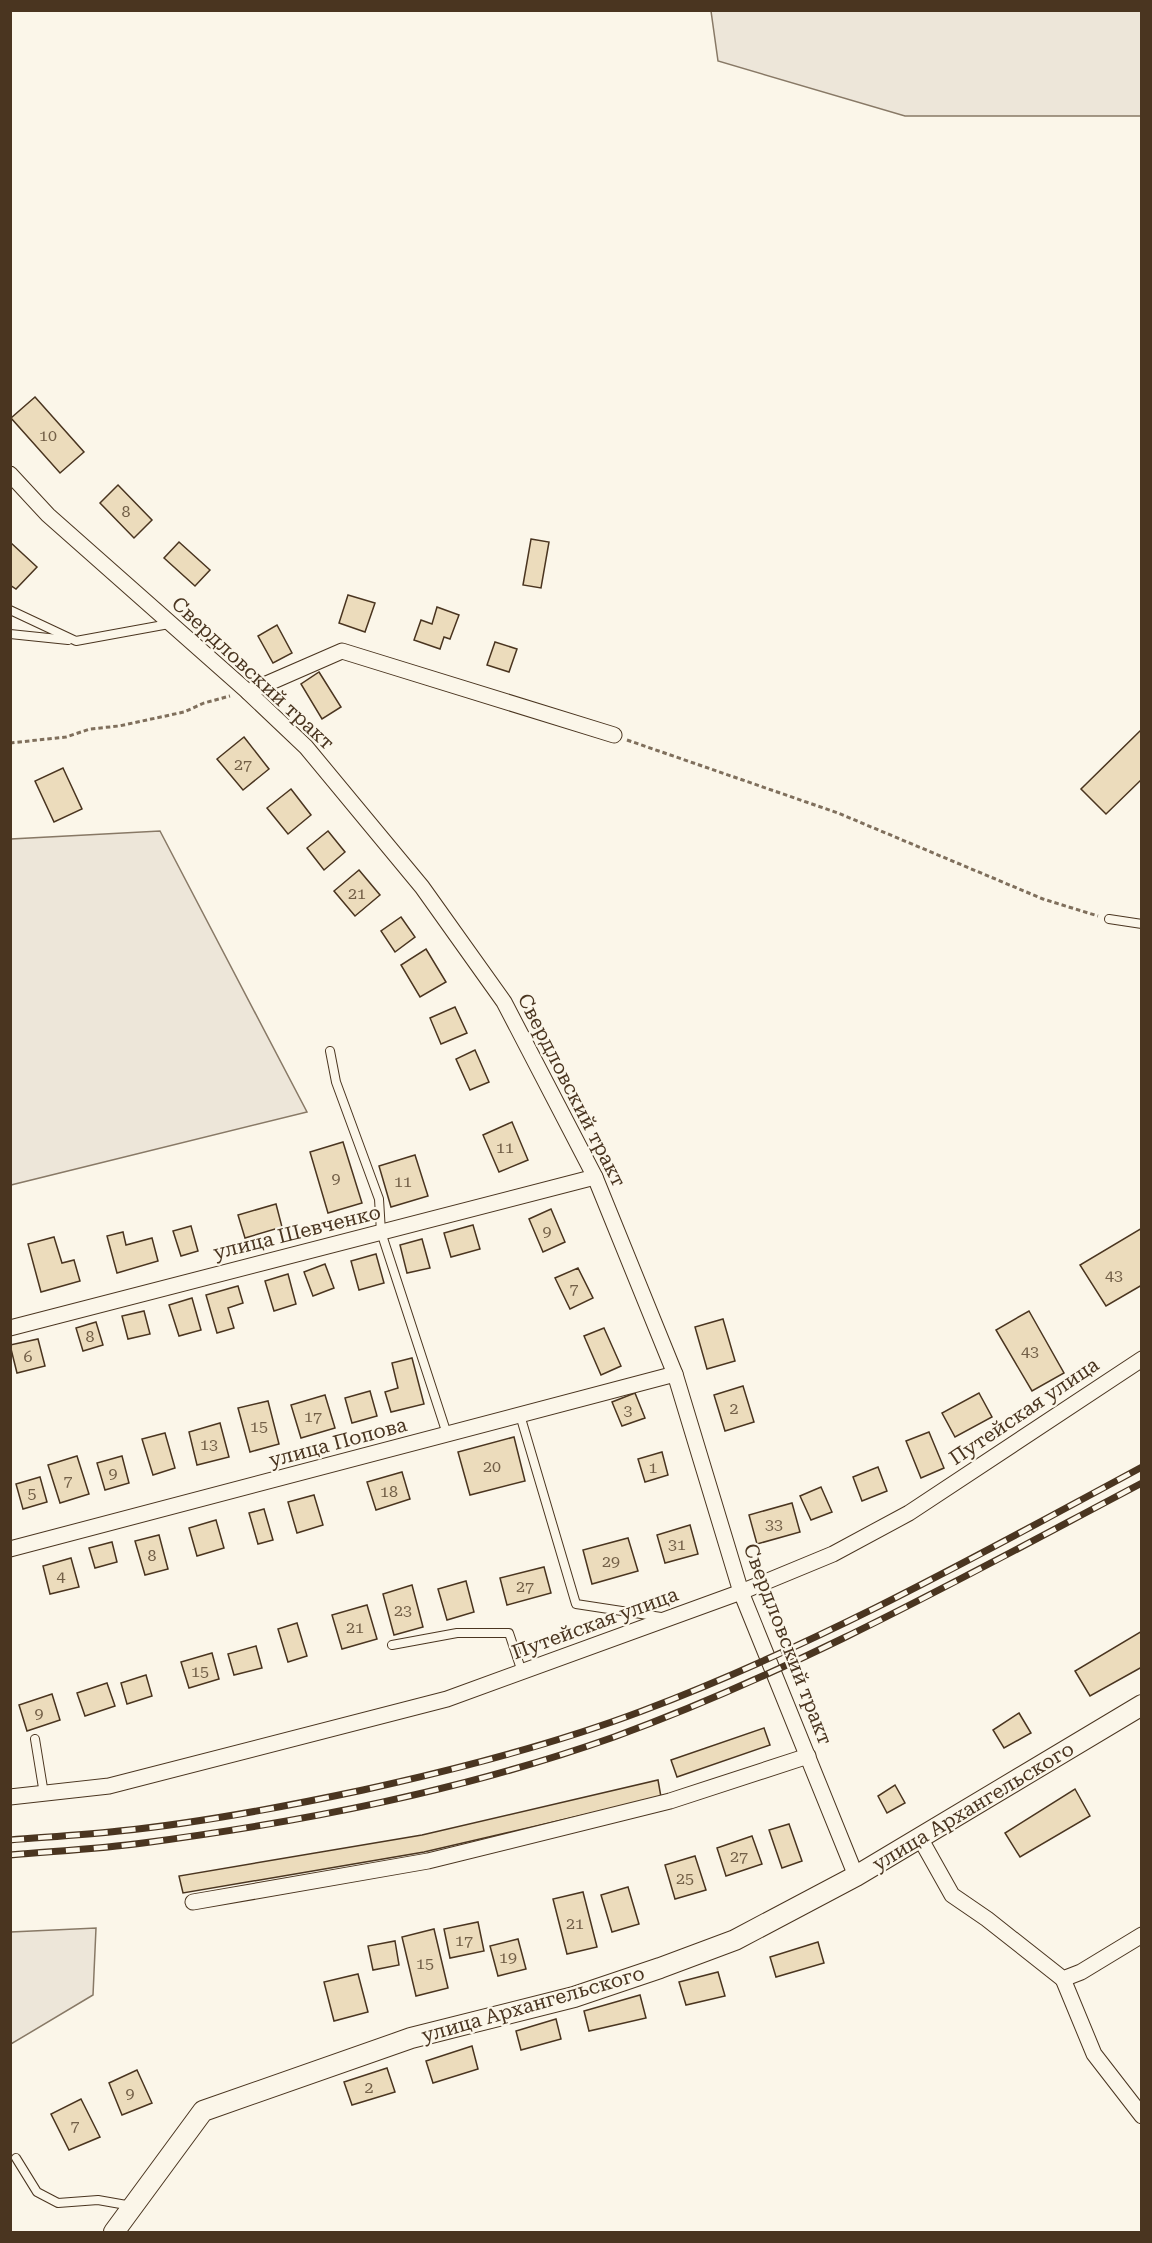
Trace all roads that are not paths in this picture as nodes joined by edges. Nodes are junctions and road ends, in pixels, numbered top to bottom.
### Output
1 (10, 474) edge
2 (10, 610) edge
3 (170, 623) junction
4 (10, 634) edge
5 (76, 641) junction
6 (248, 692) junction
7 (614, 735) road end
8 (1109, 920) road end
9 (1142, 924) edge
10 (330, 1051) dead end
11 (595, 1177) junction
12 (381, 1232) junction
13 (10, 1328) edge
14 (1142, 1359) edge
15 (675, 1374) junction
16 (520, 1415) junction
17 (447, 1434) junction
18 (10, 1549) edge
19 (741, 1592) junction
20 (669, 1618) junction
21 (392, 1645) dead end
22 (522, 1672) junction
23 (1142, 1705) edge
24 (34, 1739) dead end
25 (808, 1756) junction
26 (44, 1794) junction
27 (10, 1797) edge
28 (920, 1838) junction
29 (856, 1876) junction
30 (193, 1902) dead end
31 (1142, 1935) edge
32 (1063, 1978) junction
33 (1142, 2116) edge
34 (16, 2158) dead end
35 (133, 2207) junction
36 (114, 2232) edge

1 - 3 street, Свердловский тракт
2 - 5 lane
3 - 5 lane
3 - 6 street, Свердловский тракт
4 - 5 lane
6 - 7 street
6 - 11 street, Свердловский тракт
8 - 9 lane
10 - 12 lane
11 - 12 street, улица Шевченко
11 - 15 street, Свердловский тракт
12 - 13 street, улица Шевченко
12 - 17 lane
14 - 19 street, Путейская улица
15 - 16 street, улица Попова
15 - 19 street, Свердловский тракт
16 - 17 street, улица Попова
16 - 20 lane
17 - 18 street, улица Попова
19 - 20 street, Путейская улица
19 - 25 street, Свердловский тракт
20 - 22 street, Путейская улица
21 - 22 lane
22 - 26 street, Путейская улица
23 - 28 street, улица Архангельского
24 - 26 lane
25 - 29 street, Свердловский тракт
25 - 30 street
26 - 27 street, Путейская улица
28 - 29 street, улица Архангельского
28 - 32 street
29 - 35 street, улица Архангельского
31 - 32 street
32 - 33 street
34 - 35 lane
35 - 36 street, улица Архангельского

